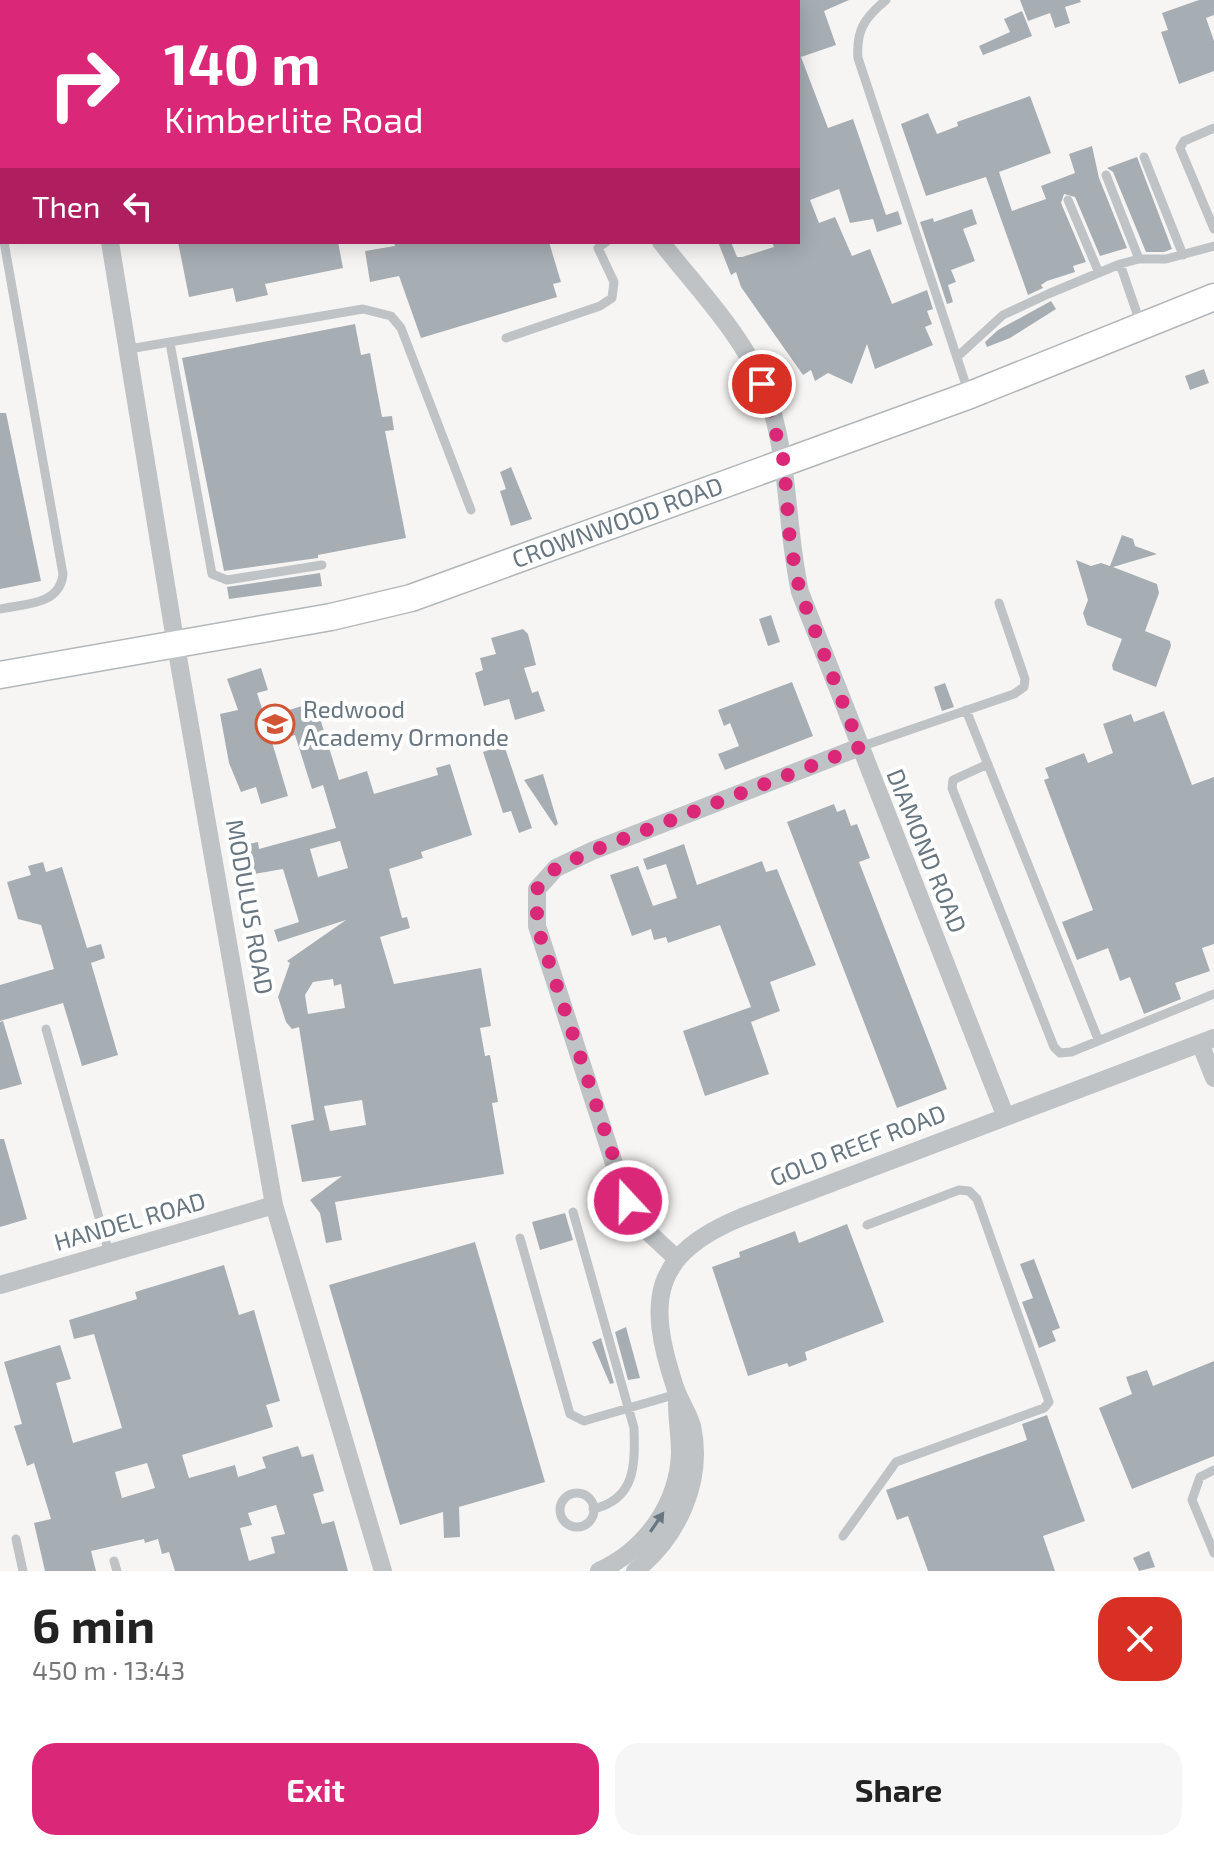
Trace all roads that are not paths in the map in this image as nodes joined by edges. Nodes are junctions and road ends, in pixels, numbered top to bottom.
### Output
1 (886, 0) edge
2 (1214, 128) edge
3 (1144, 157) dead end
4 (1106, 175) dead end
5 (1068, 200) dead end
6 (1214, 229) edge
7 (4, 244) edge
8 (110, 244) edge
9 (600, 244) edge
10 (662, 244) edge
11 (1214, 246) edge
12 (1183, 255) junction
13 (1139, 259) junction
14 (1120, 264) junction
15 (1099, 273) junction
16 (1214, 297) edge
17 (1141, 325) junction
18 (506, 338) dead end
19 (170, 343) junction
20 (129, 349) junction
21 (957, 357) junction
22 (970, 395) junction
23 (784, 462) junction
24 (471, 510) dead end
25 (322, 565) dead end
26 (999, 603) dead end
27 (0, 609) edge
28 (176, 646) junction
29 (0, 675) edge
30 (966, 710) junction
31 (860, 747) junction
32 (988, 764) junction
33 (1214, 994) edge
34 (46, 1029) dead end
35 (1098, 1039) junction
36 (1207, 1041) edge
37 (1214, 1078) edge
38 (1005, 1115) junction
39 (274, 1205) junction
40 (573, 1212) dead end
41 (867, 1225) dead end
42 (520, 1238) dead end
43 (109, 1253) junction
44 (676, 1258) junction
45 (0, 1285) edge
46 (677, 1395) junction
47 (628, 1408) junction
48 (1214, 1470) edge
49 (593, 1509) dead end
50 (843, 1536) dead end
51 (16, 1539) dead end
52 (1214, 1553) edge
53 (23, 1571) edge
54 (383, 1571) edge
55 (599, 1571) edge
56 (635, 1571) edge

1 - 21 lane
2 - 6 lane
3 - 12 lane
4 - 13 lane
5 - 15 lane
7 - 27 lane
8 - 20 street, MODULUS ROAD
9 - 18 lane
10 - 23 street, DIAMOND ROAD
11 - 12 lane
12 - 13 lane
13 - 14 lane
14 - 15 lane
14 - 17 lane
15 - 21 lane
16 - 17 main road, CROWNWOOD ROAD
17 - 22 main road, CROWNWOOD ROAD
19 - 20 lane
19 - 24 lane
19 - 25 lane
20 - 28 street, MODULUS ROAD
21 - 22 lane
22 - 23 main road, CROWNWOOD ROAD
23 - 28 main road, CROWNWOOD ROAD
23 - 31 street, DIAMOND ROAD
26 - 30 lane
28 - 29 main road, CROWNWOOD ROAD
28 - 39 street, MODULUS ROAD
30 - 31 lane
30 - 32 lane
31 - 38 street, DIAMOND ROAD
31 - 44 street
32 - 35 lane
32 - 35 lane
33 - 35 lane
34 - 43 lane
36 - 37 street
36 - 38 street, GOLD REEF ROAD
38 - 44 street, GOLD REEF ROAD
39 - 43 street, HANDEL ROAD
39 - 54 street, MODULUS ROAD
40 - 47 lane
41 - 50 lane
42 - 47 lane
43 - 45 street, HANDEL ROAD
44 - 46 street
46 - 47 lane
55 -> 46 street
46 - 56 street
47 - 49 lane
48 - 52 lane
51 - 53 lane

